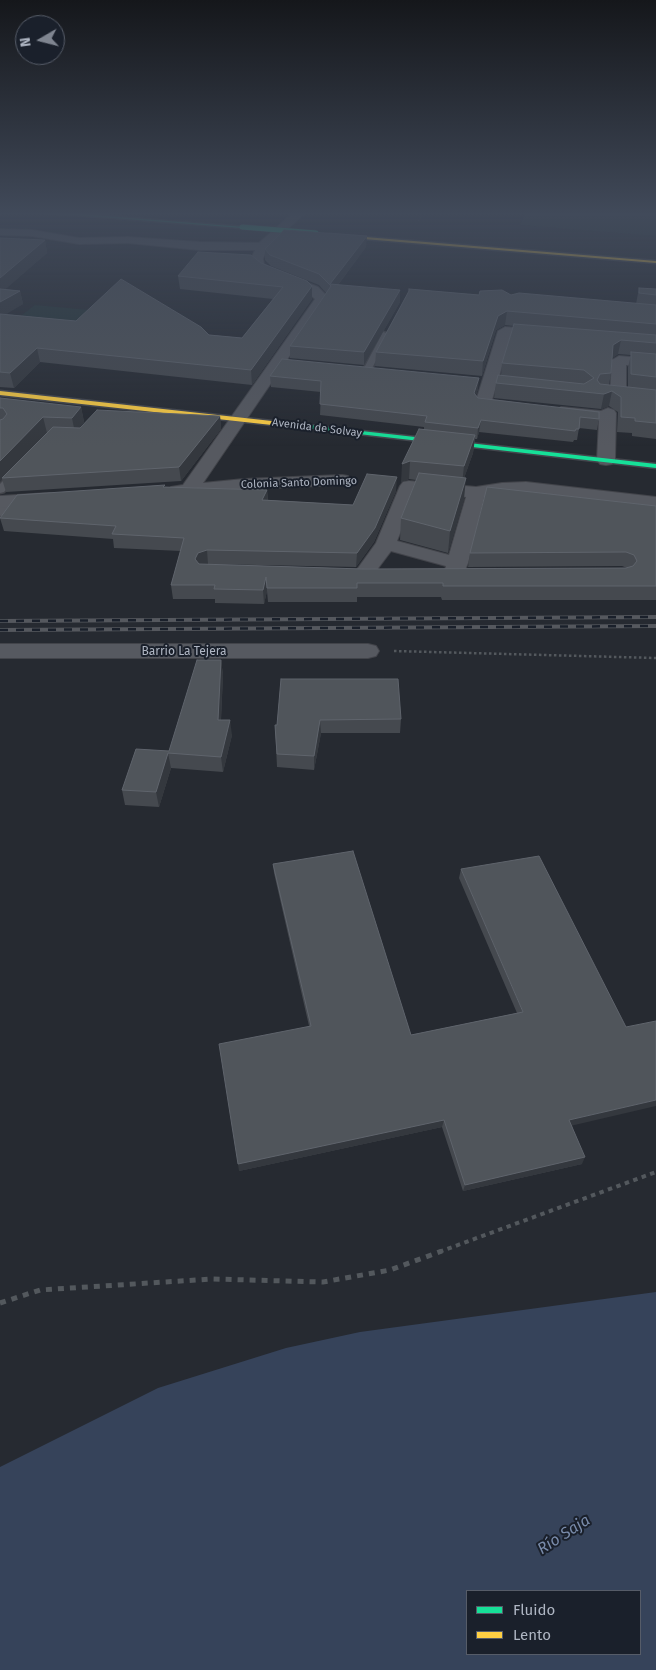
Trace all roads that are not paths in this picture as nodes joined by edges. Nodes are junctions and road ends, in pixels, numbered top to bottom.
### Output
1 (313, 290) edge
2 (390, 328) edge
3 (562, 336) edge
4 (500, 346) junction
5 (519, 348) edge
6 (276, 363) junction
7 (656, 363) edge
8 (293, 364) edge
9 (347, 370) edge
10 (366, 372) junction
11 (384, 374) edge
12 (472, 382) edge
13 (488, 384) junction
14 (506, 385) edge
15 (0, 393) edge
16 (637, 397) edge
17 (609, 403) junction
18 (531, 409) edge
19 (550, 411) edge
20 (238, 418) junction
21 (606, 460) junction
22 (26, 463) edge
23 (634, 463) junction
24 (656, 466) edge
25 (656, 472) edge
26 (342, 480) dead end
27 (189, 490) junction
28 (161, 492) edge
29 (476, 493) junction
30 (65, 498) edge
31 (2, 502) edge
32 (656, 503) edge
33 (386, 544) junction
34 (363, 576) edge
35 (0, 651) edge
36 (368, 651) road end

1 - 6 street
2 - 10 lane
3 - 4 street
4 - 5 street
4 - 13 street
6 - 8 street
6 - 20 street
7 - 17 street
9 - 10 street
10 - 11 street
12 - 13 street
13 - 14 street
13 - 18 street
15 - 20 highway, Avenida de Solvay
16 - 17 street
17 - 19 street
17 - 21 street
20 - 21 highway, Avenida de Solvay
20 - 27 street
21 - 23 highway, Avenida de Solvay
22 - 31 lane
23 - 24 highway, Avenida de Solvay
23 - 25 highway, Avenida de Solvay
26 - 27 street, Colonia Santo Domingo
27 - 28 street, Colonia Santo Domingo
29 - 32 street
29 - 33 street
29 - 33 street
30 - 31 street
33 - 34 street
35 - 36 street, Barrio La Tejera

